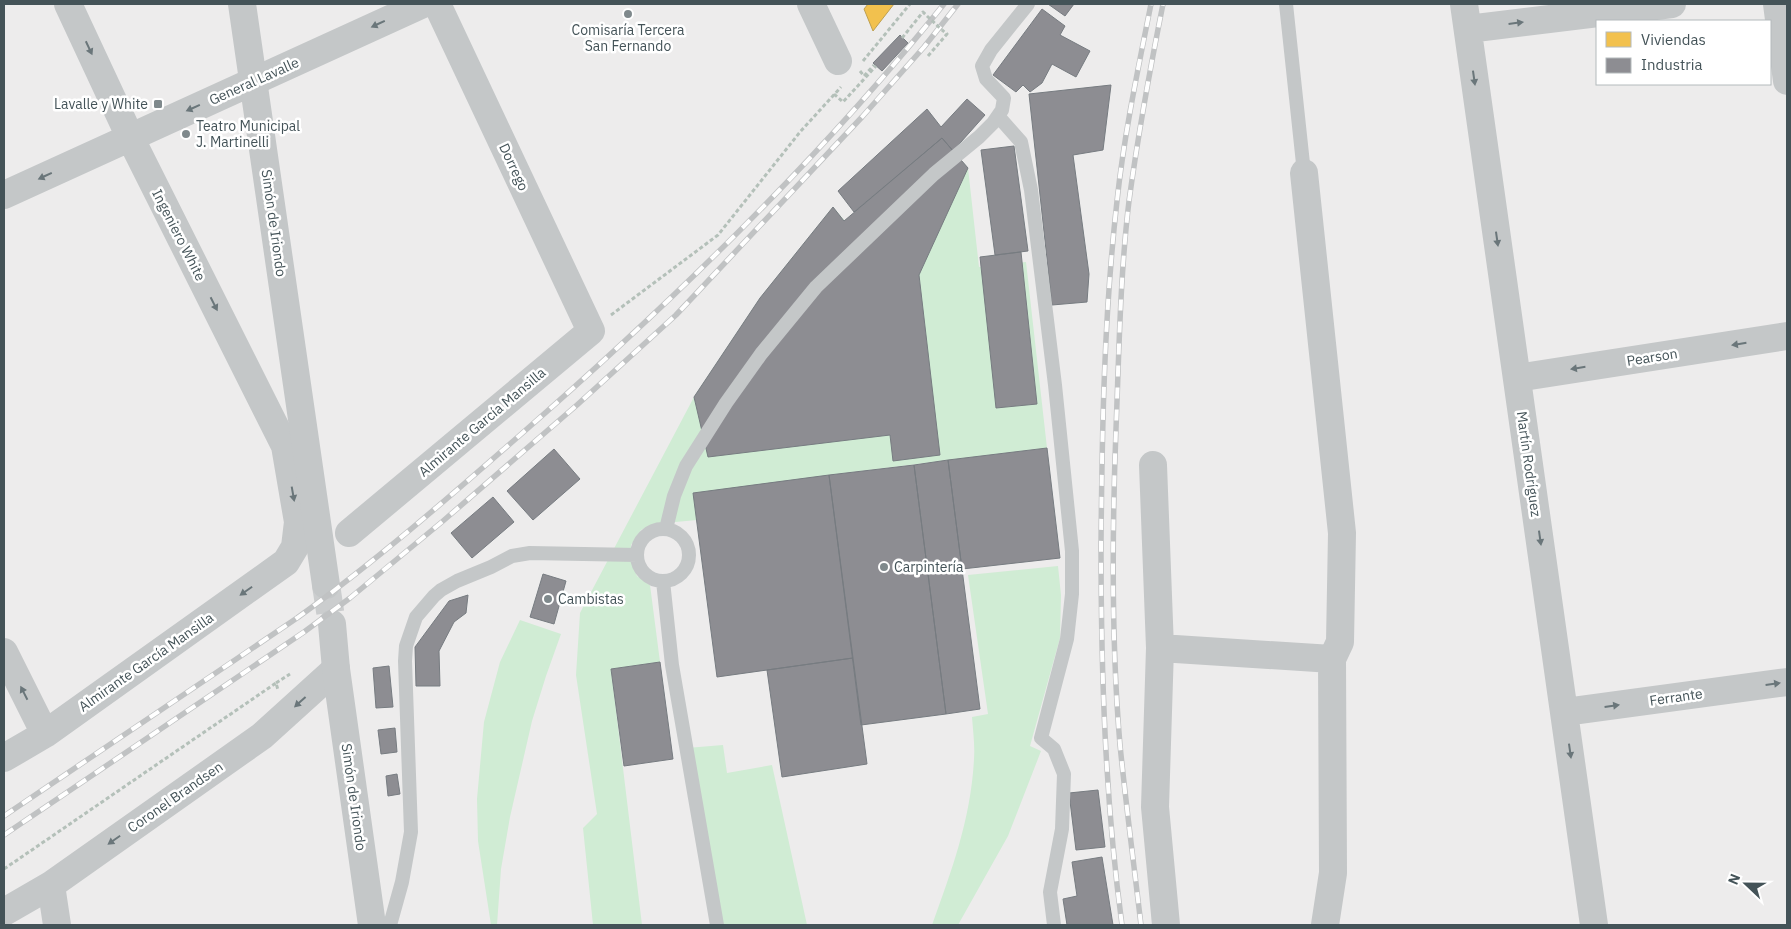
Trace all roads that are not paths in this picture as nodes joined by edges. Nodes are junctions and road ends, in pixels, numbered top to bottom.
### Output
1 (68, 4) edge
2 (242, 4) edge
3 (423, 4) edge
4 (437, 4) edge
5 (811, 4) edge
6 (1028, 4) edge
7 (1286, 4) edge
8 (1672, 4) edge
9 (1777, 4) edge
10 (1466, 17) edge
11 (849, 68) road end
12 (253, 81) junction
13 (1787, 81) edge
14 (998, 116) junction
15 (130, 137) junction
16 (1304, 173) joint
17 (4, 195) edge
18 (591, 331) joint
19 (1787, 336) edge
20 (1517, 378) junction
21 (295, 445) junction
22 (1153, 465) dead end
23 (666, 529) junction
24 (349, 533) dead end
25 (637, 555) junction
26 (286, 562) joint
27 (663, 581) junction
28 (326, 585) tunnel mouth
29 (332, 624) tunnel mouth
30 (1160, 648) junction
31 (4, 652) edge
32 (1332, 659) junction
33 (336, 669) junction
34 (1787, 682) edge
35 (1564, 712) junction
36 (45, 734) junction
37 (4, 758) edge
38 (51, 885) junction
39 (4, 912) edge
40 (57, 925) edge
41 (372, 925) edge
42 (390, 925) edge
43 (717, 925) edge
44 (1054, 925) edge
45 (1166, 925) edge
46 (1325, 925) edge
47 (1594, 925) edge

1 -> 15 street, Ingeniero White
2 - 12 street, Simón de Iriondo
3 -> 12 street, General Lavalle
4 - 18 street, Dorrego
5 - 11 street
6 - 14 lane
7 - 16 lane
10 -> 8 street
9 - 13 street
10 -> 20 street, Martín Rodríguez
12 -> 15 street, General Lavalle
12 - 21 street, Simón de Iriondo
14 - 23 lane
14 - 44 lane
15 -> 17 street, General Lavalle
15 -> 21 street, Ingeniero White
16 - 32 street
18 - 24 street, Almirante García Mansilla
19 -> 20 street, Pearson
20 -> 35 street, Martín Rodríguez
21 -> 26 street, Simón de Iriondo
21 - 28 street
22 - 30 street
23 - 25 lane
23 - 27 lane
25 - 27 lane
25 - 42 lane
26 -> 36 street, Almirante García Mansilla
27 - 43 lane
29 - 33 street, Simón de Iriondo
30 - 32 street
30 - 45 street
36 -> 31 street
32 - 46 street
33 -> 38 street, Coronel Brandsen
33 - 41 street, Simón de Iriondo
35 -> 34 street, Ferrante
35 -> 47 street, Martín Rodríguez
36 - 37 street, Almirante García Mansilla
38 - 39 street, Coronel Brandsen
38 - 40 street

